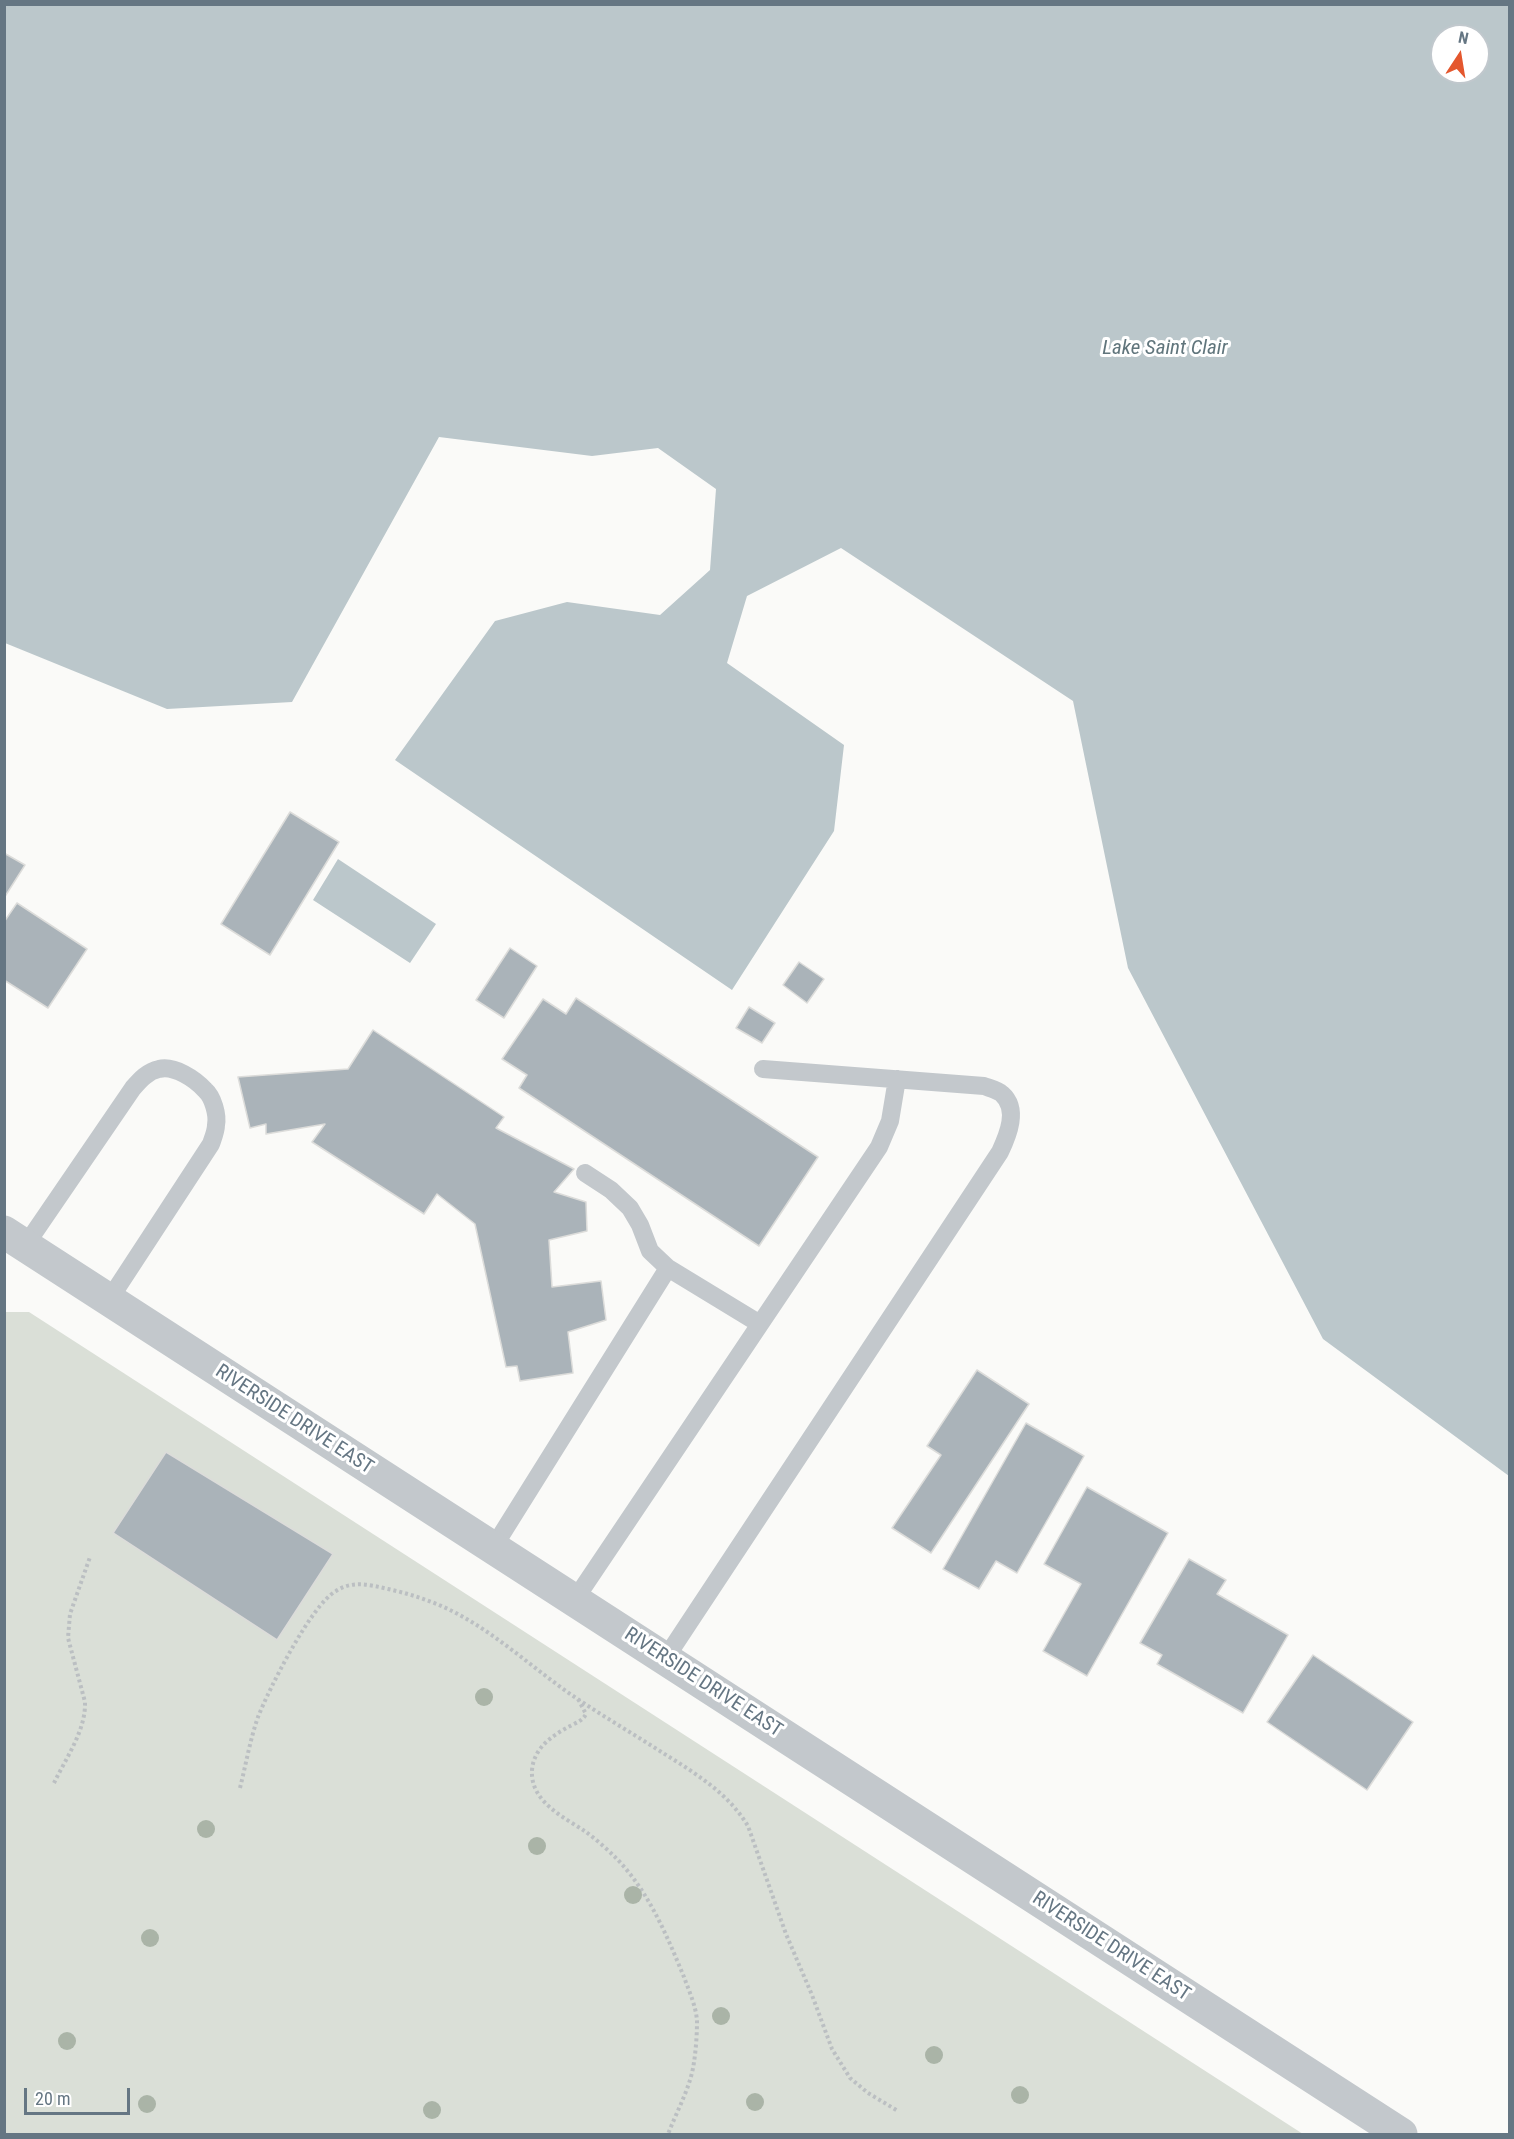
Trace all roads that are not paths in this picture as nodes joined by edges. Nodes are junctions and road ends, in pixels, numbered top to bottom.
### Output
1 (763, 1069) dead end
2 (897, 1079) junction
3 (585, 1173) dead end
4 (15, 1239) edge
5 (668, 1268) junction
6 (109, 1300) junction
7 (760, 1324) junction
8 (493, 1548) junction
9 (574, 1600) junction
10 (666, 1659) junction
11 (1401, 2134) edge

1 - 2 lane
2 - 7 lane
2 - 10 lane
3 - 5 lane
4 - 6 street, RIVERSIDE DRIVE EAST
4 - 6 lane
5 - 7 lane
5 - 8 lane
6 - 8 street, RIVERSIDE DRIVE EAST
7 - 9 lane
8 - 9 street, RIVERSIDE DRIVE EAST
9 - 10 street, RIVERSIDE DRIVE EAST
10 - 11 street, RIVERSIDE DRIVE EAST

